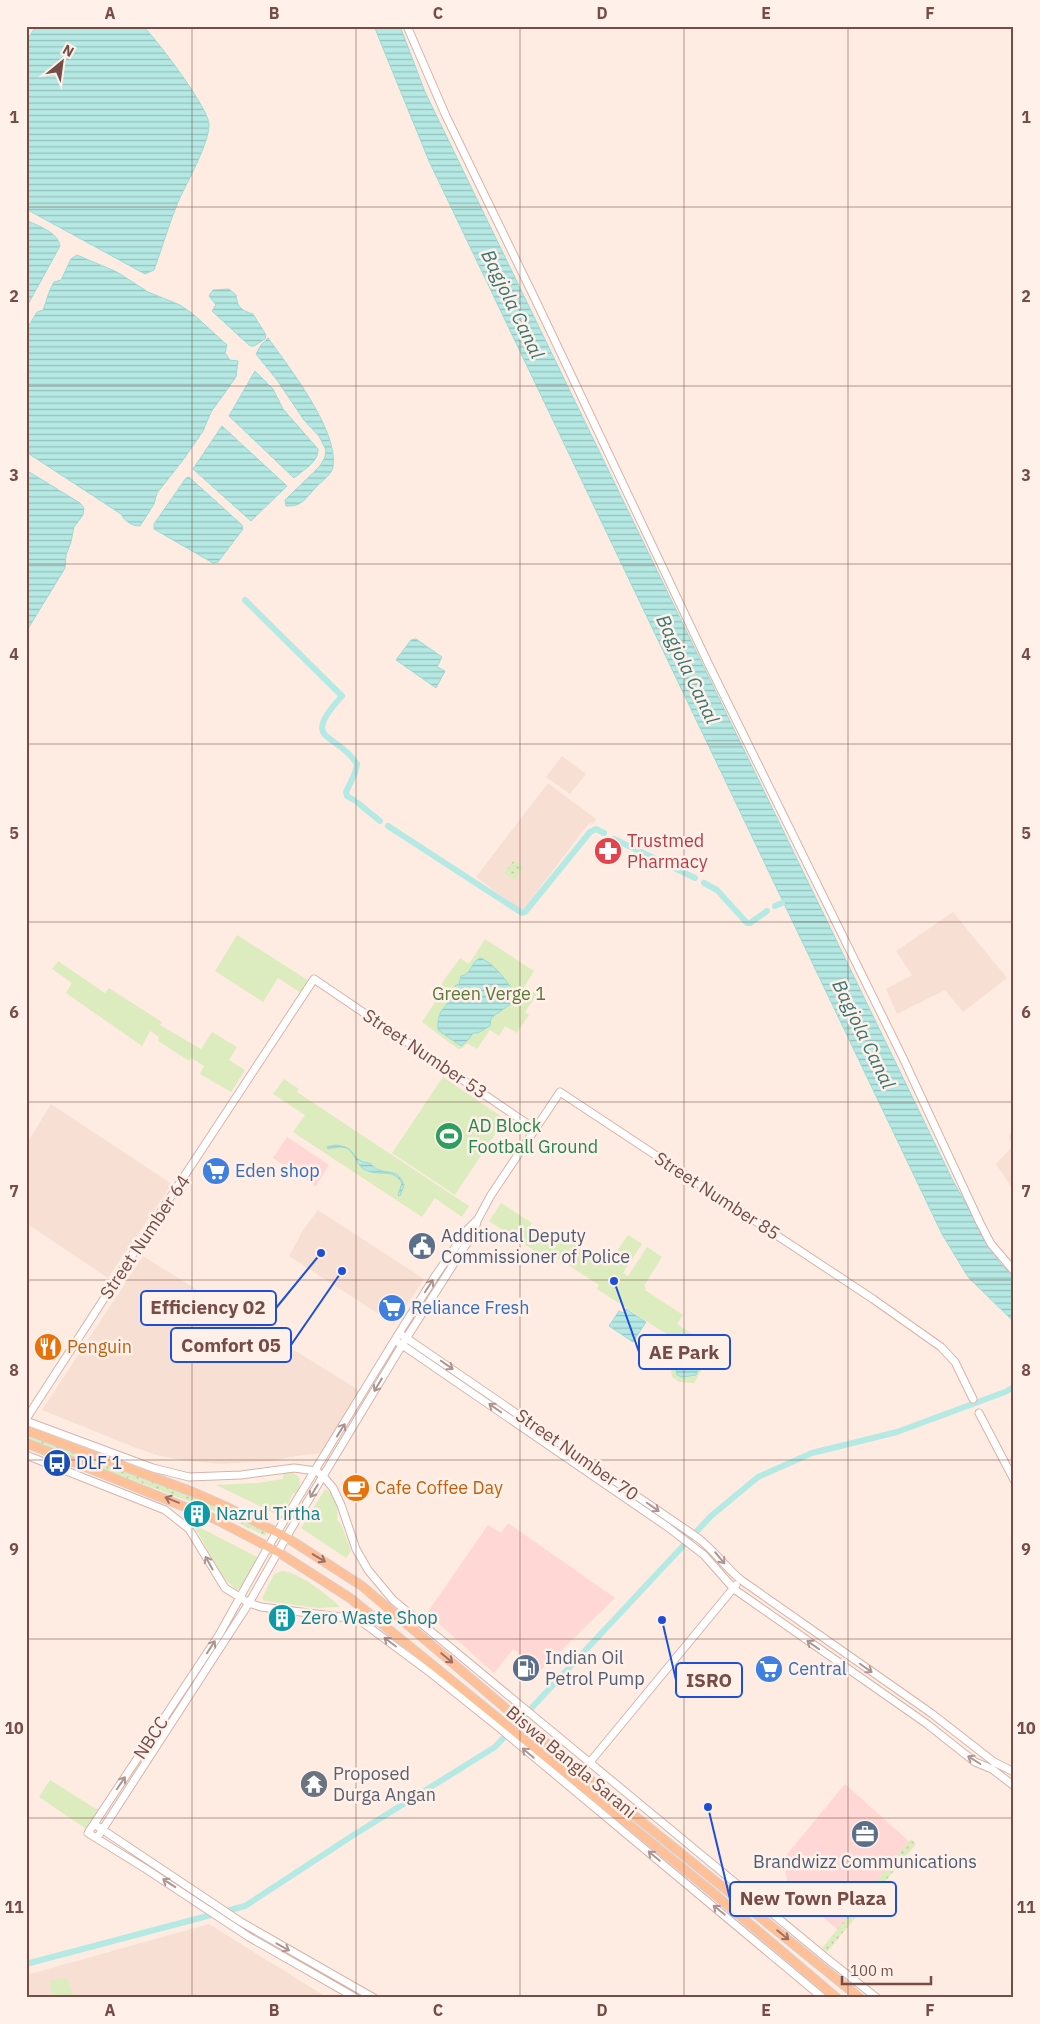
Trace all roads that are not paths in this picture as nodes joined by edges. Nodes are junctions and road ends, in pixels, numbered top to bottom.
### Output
1 (407, 26) edge
2 (314, 980) joint
3 (535, 1128) junction
4 (478, 1219) junction
5 (1014, 1271) edge
6 (397, 1336) junction
7 (405, 1340) junction
8 (973, 1399) dead end
9 (979, 1414) dead end
10 (26, 1420) edge
11 (26, 1430) edge
12 (26, 1444) edge
13 (26, 1455) edge
14 (316, 1471) junction
15 (323, 1476) junction
16 (1014, 1480) edge
17 (278, 1533) junction
18 (286, 1538) junction
19 (268, 1547) junction
20 (278, 1552) junction
21 (740, 1580) junction
22 (734, 1588) junction
23 (240, 1598) junction
24 (249, 1604) junction
25 (414, 1618) junction
26 (358, 1619) junction
27 (382, 1623) junction
28 (408, 1625) junction
29 (499, 1723) junction
30 (590, 1762) junction
31 (1014, 1772) edge
32 (1014, 1786) edge
33 (94, 1824) junction
34 (102, 1829) junction
35 (97, 1838) junction
36 (212, 1907) junction
37 (228, 1913) junction
38 (222, 1918) junction
39 (356, 1998) edge
40 (374, 1998) edge
41 (823, 1998) edge
42 (837, 1998) edge
43 (860, 1998) edge
44 (877, 1998) edge

1 - 5 street
2 - 3 street, Street Number 53
2 - 10 street, Street Number 64
3 - 4 street
3 - 8 street, Street Number 85
6 -> 4 street, NBCC
4 - 7 street
6 - 7 street, Street Number 70
14 -> 6 street, NBCC
7 -> 15 street
7 -> 21 street, Street Number 70
22 -> 7 street, Street Number 70
9 - 16 street
10 - 14 street
11 - 17 main road, Biswa Bangla Sarani
19 -> 12 main road, Biswa Bangla Sarani
23 -> 13 street
14 - 15 street
14 - 17 street, NBCC
15 -> 18 street
15 - 25 street
17 - 18 main road, Biswa Bangla Sarani
17 - 19 street, NBCC
18 - 20 street
18 -> 28 main road, Biswa Bangla Sarani
19 - 20 main road, Biswa Bangla Sarani
19 - 23 street, NBCC
20 - 24 street
20 - 27 main road, Biswa Bangla Sarani
21 - 22 street
21 -> 31 street, Street Number 70
22 - 30 street
32 -> 22 street, Street Number 70
23 - 24 street
33 -> 23 street, NBCC
24 - 26 street
24 - 34 street
25 - 28 main road
25 - 30 street
26 - 27 street
29 -> 26 street
27 - 29 main road, Biswa Bangla Sarani
28 -> 43 main road, Biswa Bangla Sarani
41 -> 29 street
29 - 42 main road, Biswa Bangla Sarani
30 - 44 street
33 - 34 street
33 - 35 street
34 - 35 street
34 - 36 street
36 -> 35 street
36 - 37 street
36 - 38 street
37 - 38 street
37 -> 40 street
38 - 39 street

